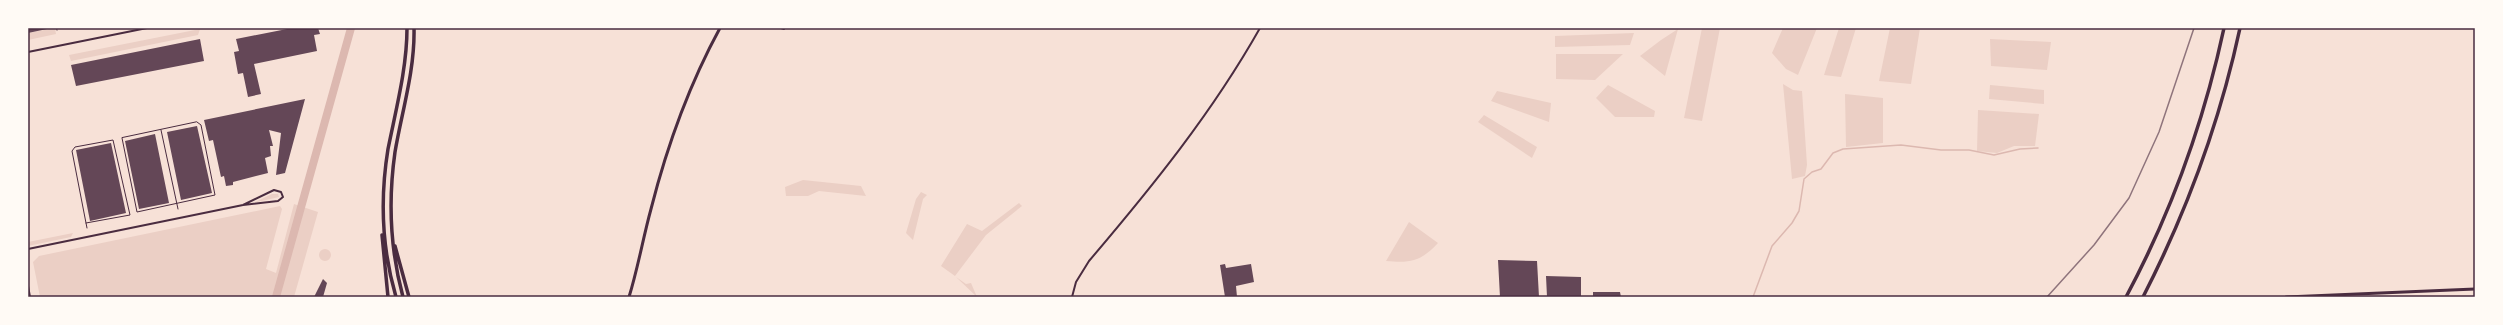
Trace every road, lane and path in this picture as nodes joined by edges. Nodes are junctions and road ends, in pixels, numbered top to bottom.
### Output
1 (147, 28) edge
2 (407, 28) edge
3 (414, 28) edge
4 (720, 28) edge
5 (1260, 28) edge
6 (2224, 28) edge
7 (2240, 28) edge
8 (28, 52) edge
9 (160, 129) junction
10 (177, 205) junction
11 (243, 205) junction
12 (178, 209) dead end
13 (86, 223) junction
14 (87, 228) dead end
15 (383, 228) junction
16 (391, 234) junction
17 (28, 249) edge
18 (28, 286) edge
19 (2475, 289) edge
20 (30, 297) edge
21 (388, 297) edge
22 (396, 297) edge
23 (403, 297) edge
24 (409, 297) edge
25 (629, 297) edge
26 (1072, 297) edge
27 (2126, 297) edge
28 (2143, 297) edge
29 (2286, 297) edge

1 - 8 street
2 - 15 highway
3 - 16 highway
4 - 25 highway
5 - 26 street
6 - 27 highway
7 - 28 highway
9 - 10 lane
9 - 10 lane
9 - 10 lane
10 - 12 lane
11 - 11 street
11 - 17 street
13 - 13 lane
13 - 14 lane
15 - 21 highway
15 - 22 highway
16 - 23 highway
16 - 24 highway
18 - 20 street
19 - 29 highway

